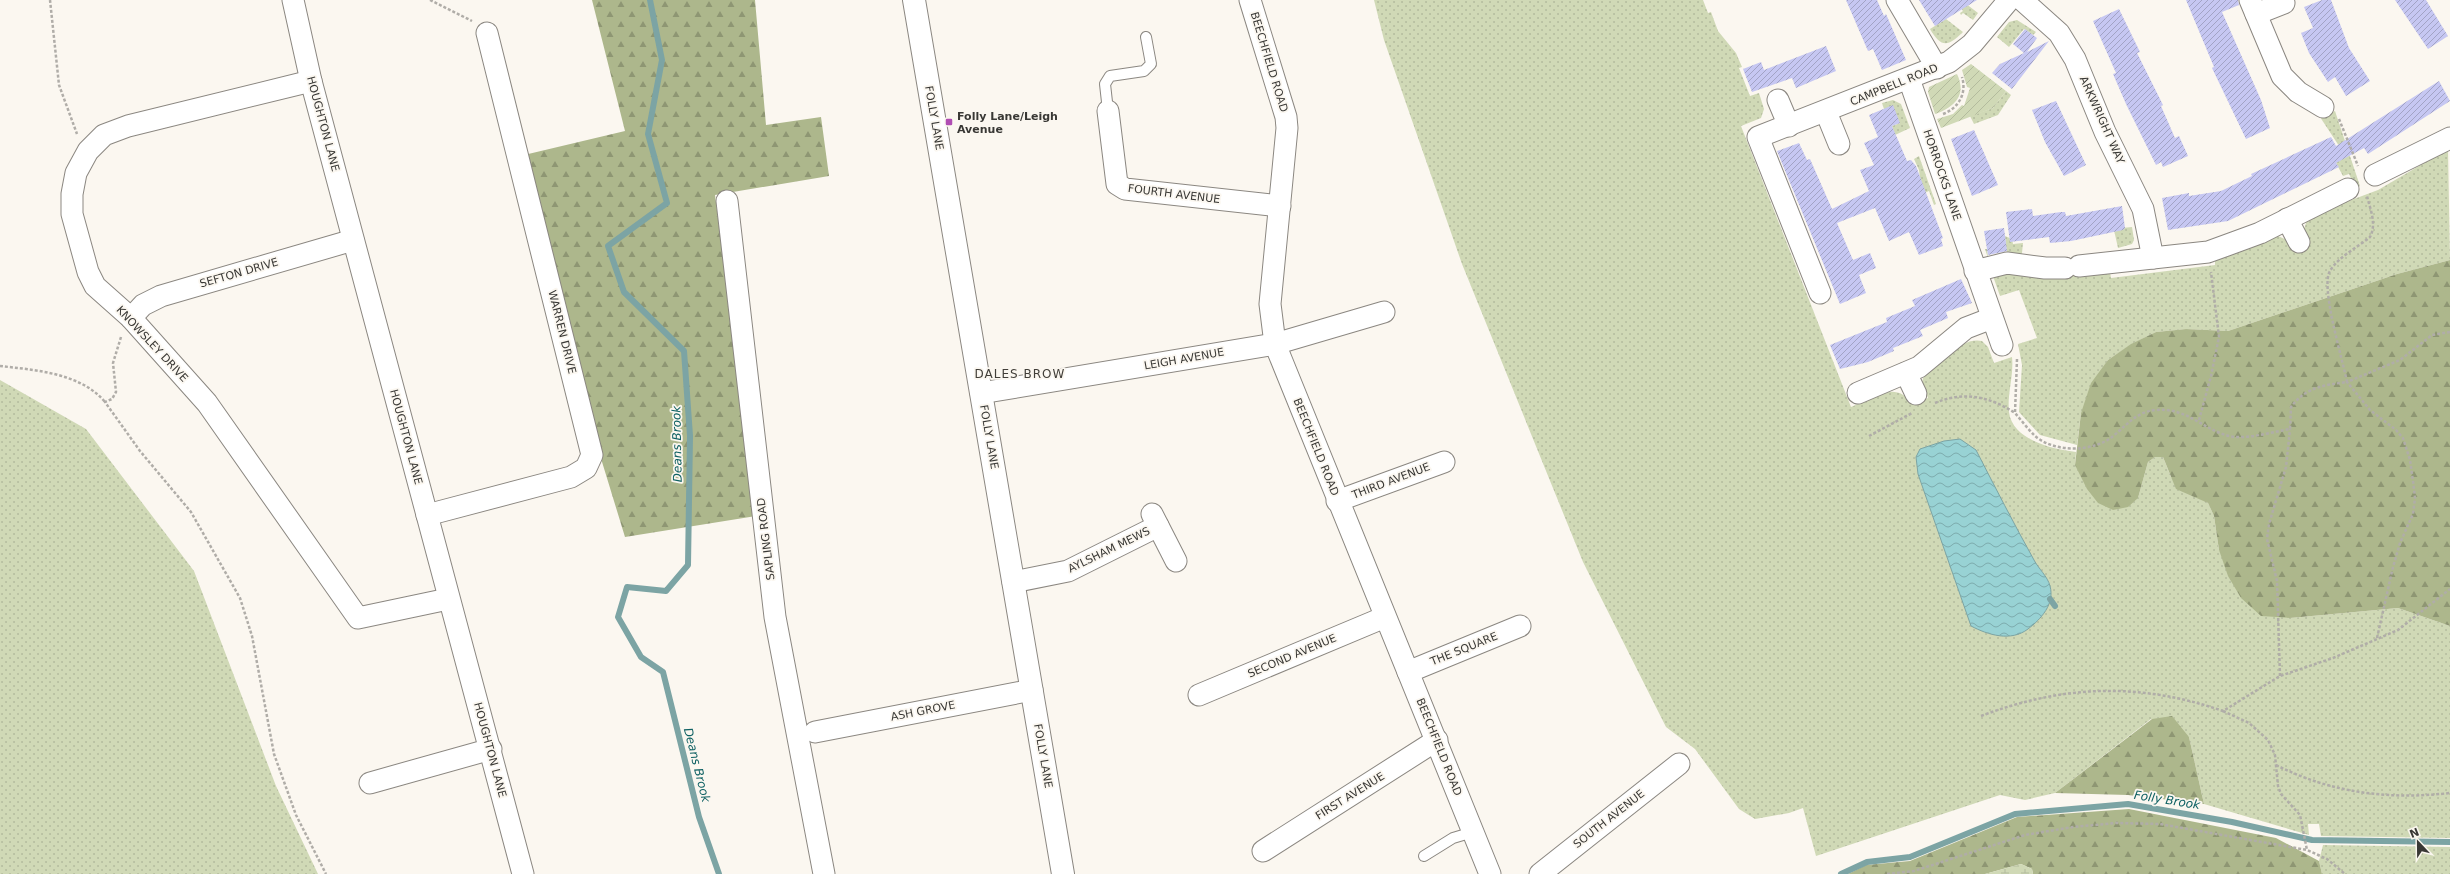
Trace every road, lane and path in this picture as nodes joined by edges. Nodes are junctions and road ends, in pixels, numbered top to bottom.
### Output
1 (50, 0) edge
2 (293, 0) edge
3 (430, 0) edge
4 (914, 0) edge
5 (1250, 0) edge
6 (1897, 0) edge
7 (2009, 0) edge
8 (2022, 0) edge
9 (2284, 3) dead end
10 (2253, 7) edge
11 (487, 33) joint
12 (1146, 37) dead end
13 (1944, 64) junction
14 (1909, 79) junction
15 (311, 81) junction
16 (1778, 100) dead end
17 (2322, 107) joint
18 (1108, 111) joint
19 (1826, 112) junction
20 (1924, 120) junction
21 (1789, 126) junction
22 (2450, 138) edge
23 (1839, 144) dead end
24 (88, 151) junction
25 (2367, 172) joint
26 (2357, 192) joint
27 (727, 201) dead end
28 (1280, 206) junction
29 (2287, 219) junction
30 (353, 240) junction
31 (2299, 242) dead end
32 (2208, 252) junction
33 (2153, 258) junction
34 (1975, 271) junction
35 (1820, 293) dead end
36 (1384, 312) dead end
37 (131, 318) junction
38 (1992, 318) junction
39 (2450, 332) edge
40 (1275, 344) junction
41 (2002, 345) joint
42 (0, 366) edge
43 (1906, 373) junction
44 (2347, 382) junction
45 (981, 393) junction
46 (1858, 393) dead end
47 (105, 402) junction
48 (1921, 403) junction
49 (2015, 413) junction
50 (2199, 420) junction
51 (2290, 429) junction
52 (1869, 436) dead end
53 (1444, 462) dead end
54 (1337, 501) junction
55 (427, 515) junction
56 (1176, 561) dead end
57 (1013, 582) junction
58 (2450, 590) edge
59 (448, 599) junction
60 (1385, 617) junction
61 (1520, 626) dead end
62 (2377, 639) junction
63 (1408, 672) junction
64 (2280, 676) junction
65 (1032, 690) junction
66 (1199, 695) dead end
67 (2223, 711) junction
68 (1981, 716) dead end
69 (815, 732) dead end
70 (1436, 740) junction
71 (491, 749) junction
72 (1679, 764) dead end
73 (2276, 765) junction
74 (370, 782) dead end
75 (2450, 793) edge
76 (1473, 832) junction
77 (2307, 850) junction
78 (1263, 851) dead end
79 (1424, 856) dead end
80 (326, 874) edge
81 (523, 874) edge
82 (824, 874) edge
83 (1063, 874) edge
84 (1490, 874) edge
85 (1540, 874) edge
86 (1887, 874) edge
87 (2345, 874) edge

1 - 24 path
2 - 15 street, HOUGHTON LANE
3 - 11 path
4 - 45 main road, FOLLY LANE
5 - 28 street, BEECHFIELD ROAD
6 - 13 street
7 - 13 street, CAMPBELL ROAD
8 - 33 street, ARKWRIGHT WAY
9 - 10 street
10 - 17 street
11 - 55 street, WARREN DRIVE
12 - 18 lane
13 - 14 street, CAMPBELL ROAD
13 - 20 path
14 - 19 street, CAMPBELL ROAD
14 - 20 street, HORROCKS LANE
15 - 24 street, KNOWSLEY DRIVE
15 - 30 street, HOUGHTON LANE
16 - 21 street
17 - 25 path
18 - 28 street, FOURTH AVENUE
19 - 21 street, CAMPBELL ROAD
19 - 23 street
20 - 34 street, HORROCKS LANE
21 - 35 street, CAMPBELL ROAD
22 - 25 street
24 - 37 street, KNOWSLEY DRIVE
26 - 29 street
26 - 44 path
27 - 82 street, SAPLING ROAD
28 - 40 street, BEECHFIELD ROAD
29 - 31 street
29 - 32 street
30 - 37 street, SEFTON DRIVE
30 - 55 street, HOUGHTON LANE
32 - 33 street
32 - 50 path
33 - 34 street
34 - 38 street, HORROCKS LANE
36 - 40 street, LEIGH AVENUE
37 - 47 path
37 - 59 street, KNOWSLEY DRIVE
38 - 41 street, HORROCKS LANE
38 - 43 street
39 - 44 path
40 - 45 street, LEIGH AVENUE
40 - 54 street, BEECHFIELD ROAD
41 - 49 path
42 - 47 path
43 - 46 street
43 - 48 street
44 - 51 path
44 - 62 path
45 - 57 main road, FOLLY LANE
47 - 80 path
48 - 49 path
48 - 52 path
49 - 50 path
50 - 51 path
51 - 64 path
53 - 54 street, THIRD AVENUE
54 - 60 street, BEECHFIELD ROAD
55 - 59 street, HOUGHTON LANE
56 - 57 street, AYLSHAM MEWS
57 - 65 main road, FOLLY LANE
58 - 62 path
59 - 71 street, HOUGHTON LANE
60 - 63 street, BEECHFIELD ROAD
60 - 66 street, SECOND AVENUE
61 - 63 street, THE SQUARE
62 - 64 path
63 - 70 street, BEECHFIELD ROAD
64 - 67 path
65 - 69 street, ASH GROVE
65 - 83 main road, FOLLY LANE
67 - 68 path
67 - 73 path
70 - 76 street, BEECHFIELD ROAD
70 - 78 street, FIRST AVENUE
71 - 74 street
71 - 81 street, HOUGHTON LANE
72 - 85 street, SOUTH AVENUE
73 - 75 path
73 - 77 path
76 - 79 lane
76 - 84 street, BEECHFIELD ROAD
77 - 86 path
77 - 87 path

